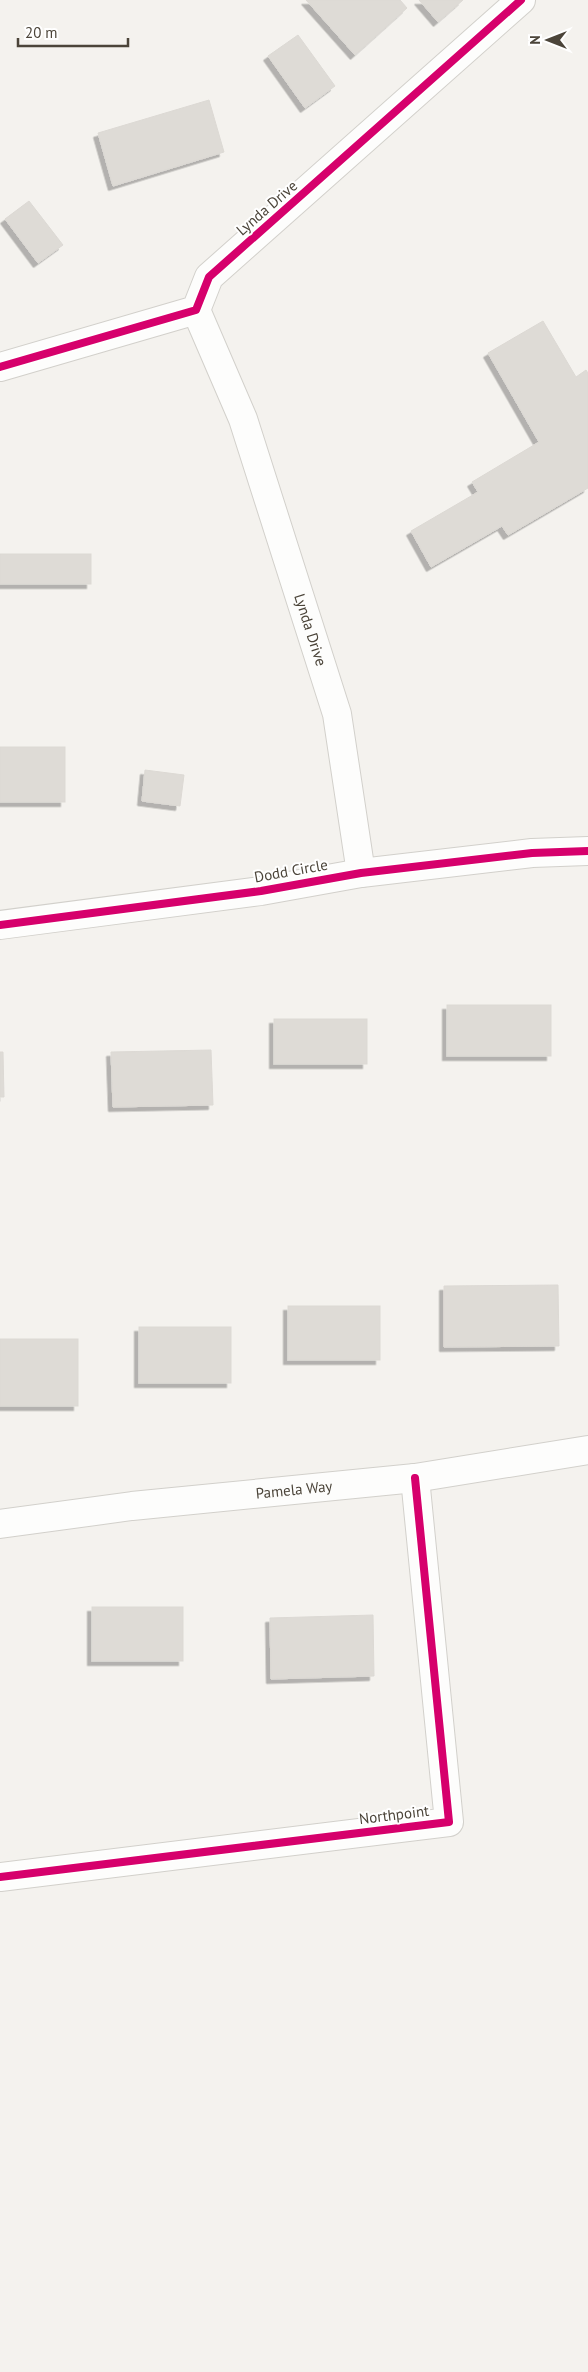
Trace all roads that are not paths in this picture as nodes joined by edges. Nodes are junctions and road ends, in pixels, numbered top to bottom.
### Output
1 (521, 0) edge
2 (196, 310) junction
3 (0, 367) edge
4 (588, 851) edge
5 (361, 873) junction
6 (0, 925) edge
7 (588, 1450) edge
8 (415, 1478) junction
9 (0, 1524) edge
10 (0, 1877) edge

1 - 2 street, Lynda Drive
2 - 3 street
2 - 5 street, Lynda Drive
4 - 5 street, Dodd Circle
5 - 6 street, Dodd Circle
7 - 8 street, Pamela Way
8 - 9 street, Pamela Way
8 - 10 street, Northpoint

